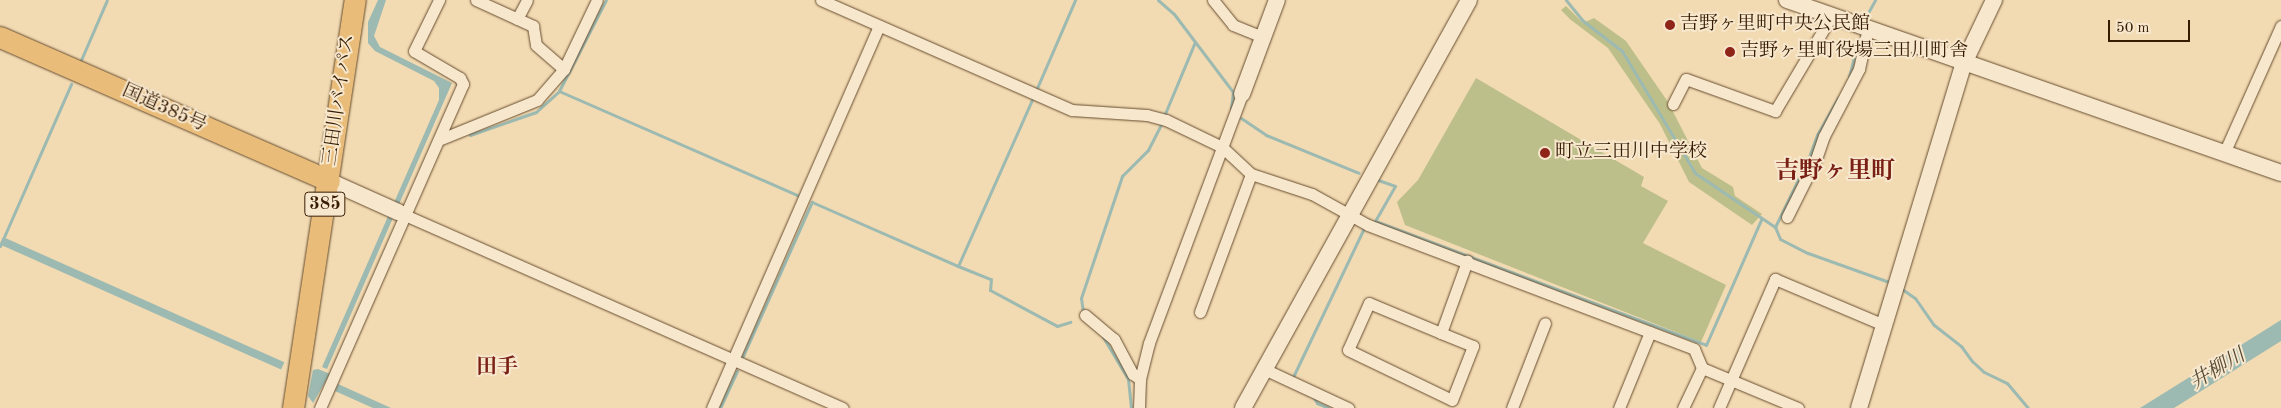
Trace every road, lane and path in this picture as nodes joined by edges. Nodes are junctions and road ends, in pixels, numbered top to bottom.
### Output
1 (355, 0) edge
2 (439, 0) edge
3 (476, 0) edge
4 (526, 0) edge
5 (598, 0) edge
6 (821, 0) edge
7 (1277, 0) edge
8 (1469, 0) edge
9 (1787, 0) edge
10 (1994, 0) edge
11 (1217, 2) edge
12 (1832, 15) junction
13 (517, 19) junction
14 (879, 26) junction
15 (2281, 26) edge
16 (1868, 28) junction
17 (0, 37) edge
18 (1263, 38) junction
19 (1964, 63) junction
20 (564, 69) junction
21 (1242, 94) joint
22 (1673, 104) dead end
23 (441, 139) junction
24 (1222, 147) junction
25 (2225, 151) junction
26 (2281, 173) edge
27 (1251, 174) junction
28 (328, 181) junction
29 (397, 212) junction
30 (1349, 214) junction
31 (1786, 217) dead end
32 (1467, 261) junction
33 (1200, 312) dead end
34 (1085, 315) dead end
35 (1545, 323) dead end
36 (1884, 325) junction
37 (1650, 332) junction
38 (1441, 333) junction
39 (733, 360) junction
40 (1702, 368) junction
41 (1264, 369) junction
42 (1140, 379) junction
43 (1732, 380) junction
44 (293, 408) edge
45 (320, 408) edge
46 (712, 408) edge
47 (843, 408) edge
48 (1139, 408) edge
49 (1243, 408) edge
50 (1348, 408) edge
51 (1512, 408) edge
52 (1618, 408) edge
53 (1683, 408) edge
54 (1719, 408) edge
55 (1798, 408) edge
56 (1858, 408) edge

1 - 28 highway, 三田川バイパス / 385
2 - 23 street
3 - 13 street
4 - 13 street
5 - 20 street
6 - 14 street
7 - 18 street
8 - 30 street
9 - 12 street
10 - 19 street
11 - 18 street
12 - 16 street
12 - 22 street
13 - 20 street
14 - 24 street
14 - 39 street
15 - 25 street
16 - 19 street
16 - 31 street
17 - 28 highway, 国道385号 / 385
18 - 21 street
19 - 25 street
19 - 36 street
20 - 23 street
21 - 24 street
23 - 29 street
24 - 27 street
24 - 42 street
25 - 26 street
27 - 30 street
27 - 33 street
28 - 29 street
28 - 44 highway, 三田川バイパス / 385
29 - 39 street
29 - 45 street
30 - 32 street
30 - 41 street
32 - 37 street
32 - 38 street
34 - 42 street
35 - 51 street
36 - 43 street
36 - 56 street
37 - 40 street
37 - 52 street
38 - 38 street
39 - 46 street
39 - 47 street
40 - 43 street
40 - 53 street
41 - 49 street
41 - 50 street
42 - 48 street
43 - 54 street
43 - 55 street

